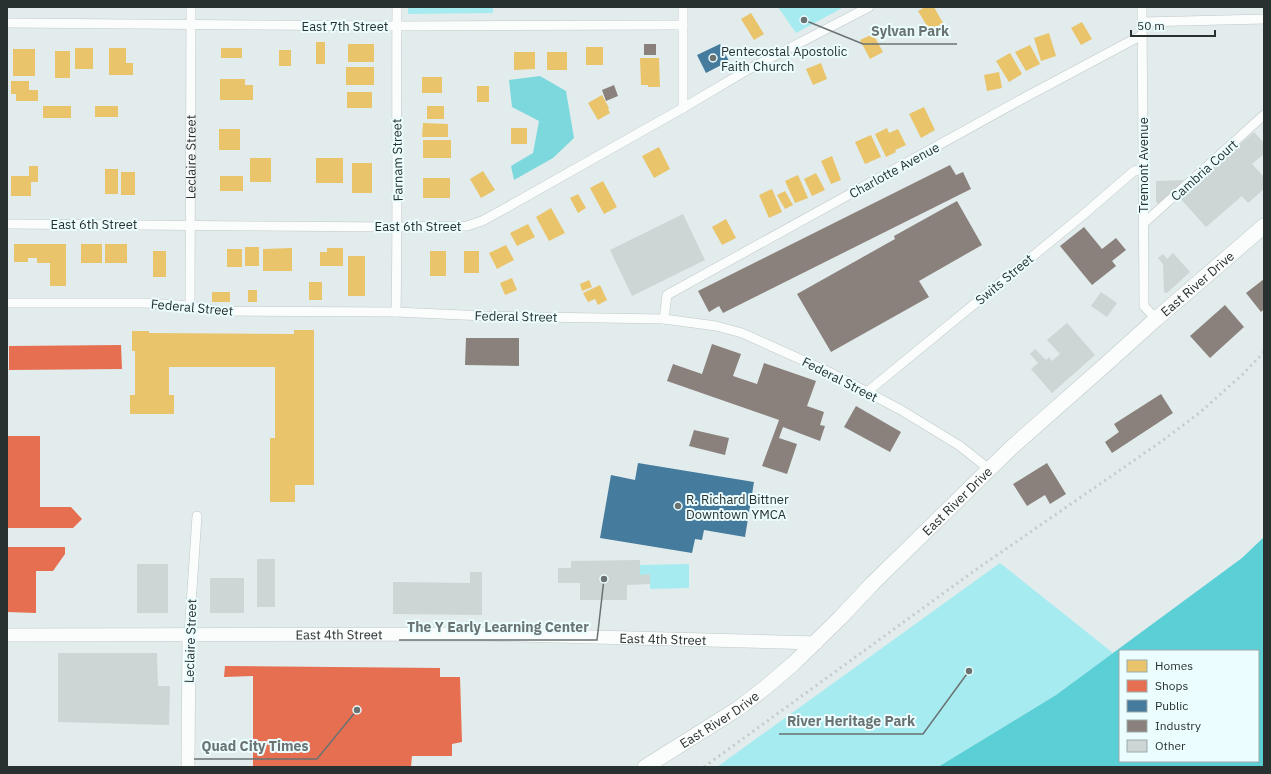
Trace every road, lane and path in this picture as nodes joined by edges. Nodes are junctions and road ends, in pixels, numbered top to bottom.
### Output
1 (191, 7) edge
2 (397, 7) edge
3 (683, 7) edge
4 (869, 7) edge
5 (1142, 7) edge
6 (1264, 19) edge
7 (1142, 22) junction
8 (7, 23) edge
9 (191, 25) junction
10 (683, 25) junction
11 (397, 26) junction
12 (1142, 34) junction
13 (683, 108) junction
14 (1264, 116) edge
15 (1143, 169) junction
16 (7, 224) edge
17 (190, 224) junction
18 (1143, 224) junction
19 (1264, 226) edge
20 (398, 227) junction
21 (7, 303) edge
22 (190, 308) junction
23 (396, 312) junction
24 (664, 319) junction
25 (1156, 319) junction
26 (867, 392) junction
27 (989, 469) junction
28 (197, 516) dead end
29 (7, 634) edge
30 (189, 634) junction
31 (816, 643) junction
32 (188, 767) edge
33 (645, 767) edge

1 - 9 street, Leclaire Street
2 - 11 street, Farnam Street
3 - 10 street
4 - 13 street, East 6th Street
5 - 7 street, Tremont Avenue
6 - 7 street
7 - 12 street, Tremont Avenue
8 - 9 street, East 7th Street
9 - 11 street, East 7th Street
9 - 17 street, Leclaire Street
10 - 11 street, East 7th Street
10 - 13 street
11 - 20 street, Farnam Street
12 - 15 street, Tremont Avenue
12 - 24 street, Charlotte Avenue
13 - 20 street, East 6th Street
14 - 18 street, Cambria Court
15 - 18 street, Tremont Avenue
15 - 26 street, Swits Street
16 - 17 street, East 6th Street
17 - 20 street, East 6th Street
17 - 22 street, Leclaire Street
18 - 25 street, Tremont Avenue
19 - 25 main road, East River Drive
20 - 23 street, Farnam Street
21 - 22 street, Federal Street
22 - 23 street, Federal Street
23 - 24 street, Federal Street
24 - 26 street, Federal Street
25 - 27 main road, East River Drive
26 - 27 street, Federal Street
27 - 31 main road, East River Drive
28 - 30 street, Leclaire Street
29 - 30 main road, East 4th Street
30 - 31 main road, East 4th Street
30 - 32 main road, Leclaire Street
31 - 33 main road, East River Drive

